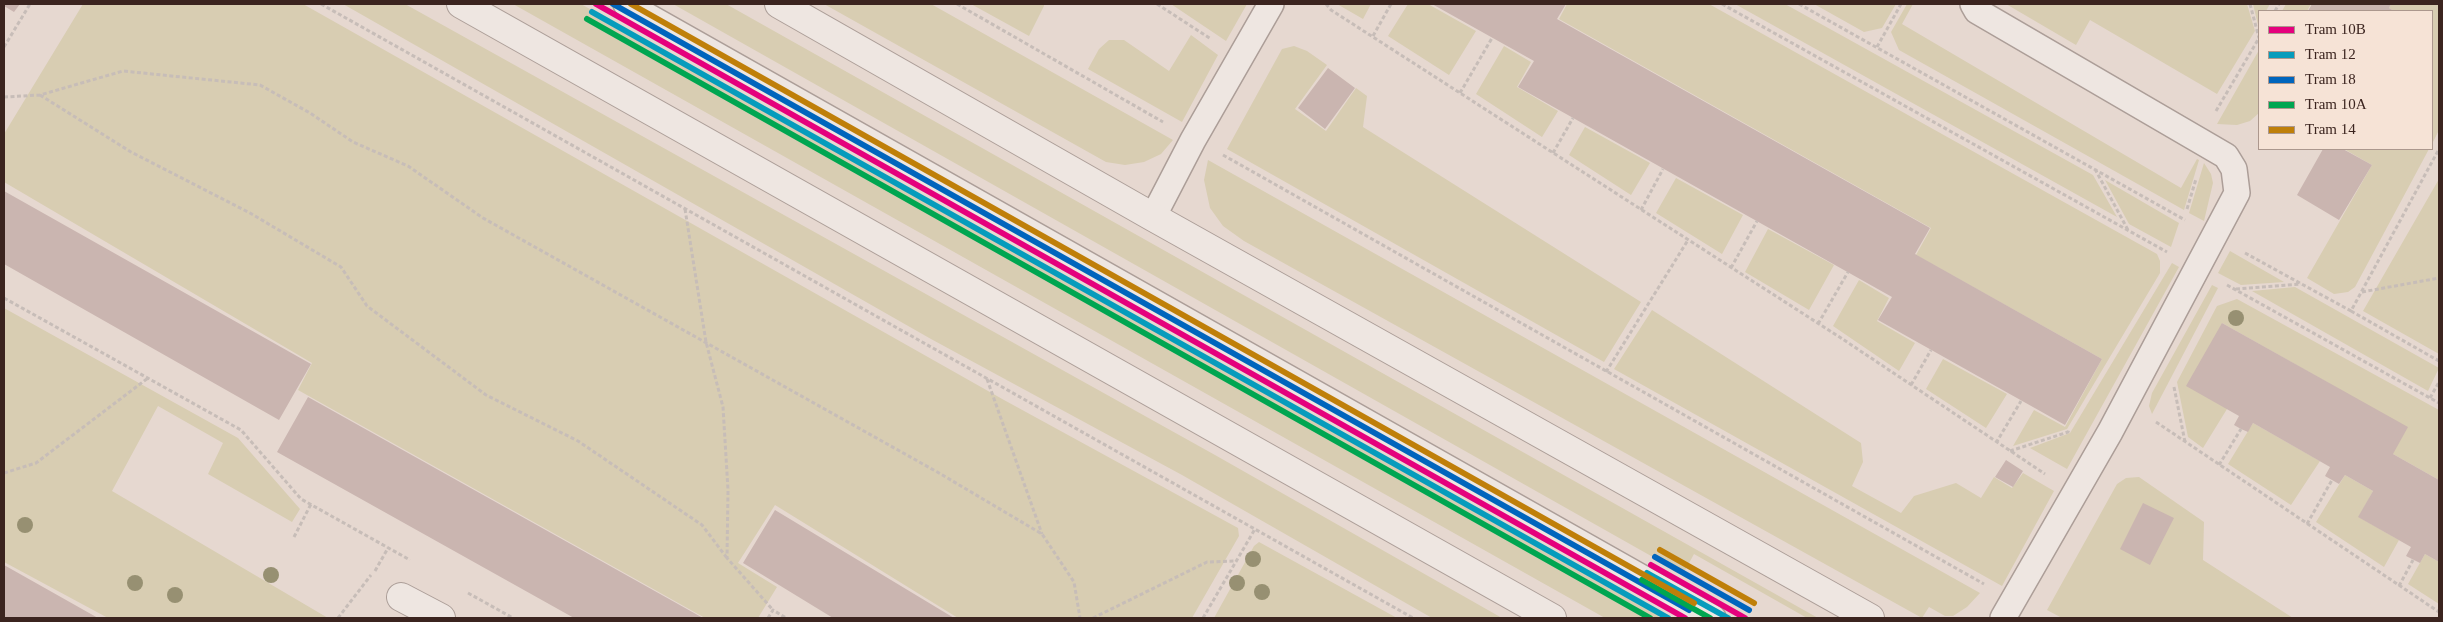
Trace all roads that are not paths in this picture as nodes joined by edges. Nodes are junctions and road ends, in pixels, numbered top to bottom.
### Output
1 (461, 4) edge
2 (626, 4) edge
3 (779, 4) edge
4 (1271, 4) edge
5 (1973, 4) edge
6 (1153, 217) junction
7 (402, 597) dead end
8 (441, 618) edge
9 (1552, 618) edge
10 (1713, 618) edge
11 (1870, 618) edge
12 (2003, 618) edge

1 - 9 street
2 - 10 lane
3 - 6 street
4 - 6 lane
5 - 12 lane
6 - 11 street
7 - 8 street

